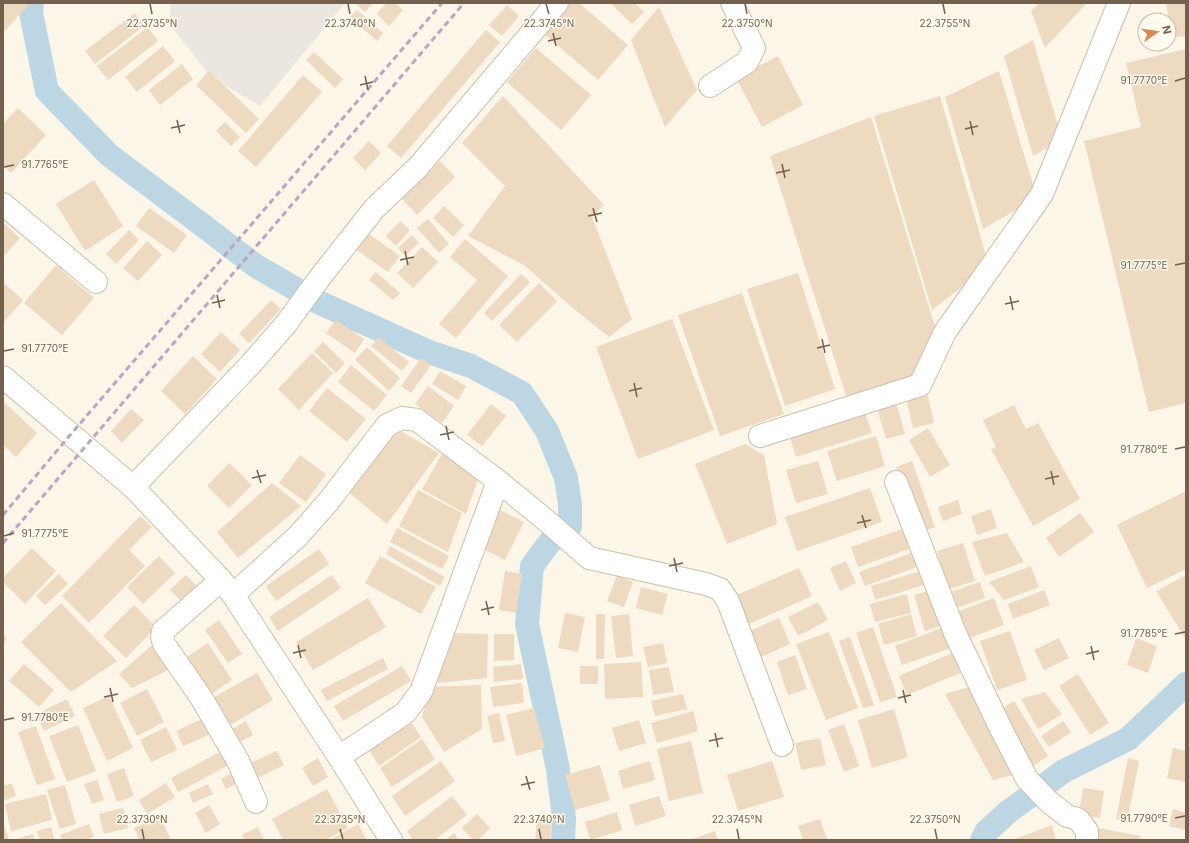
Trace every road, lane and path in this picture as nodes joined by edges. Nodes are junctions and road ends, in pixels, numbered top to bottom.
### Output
1 (557, 3) edge
2 (732, 3) edge
3 (1119, 3) edge
4 (710, 86) dead end
5 (3, 204) edge
6 (96, 282) dead end
7 (3, 377) edge
8 (760, 436) dead end
9 (498, 481) junction
10 (896, 482) dead end
11 (133, 487) junction
12 (227, 588) junction
13 (782, 745) dead end
14 (339, 757) junction
15 (256, 802) dead end
16 (391, 840) edge
17 (1087, 840) edge

1 - 11 street
2 - 4 street
3 - 8 street
5 - 6 street
7 - 11 street
9 - 12 street
9 - 13 street
9 - 14 street
10 - 17 street
11 - 12 street
12 - 14 street
12 - 15 street
14 - 16 street

